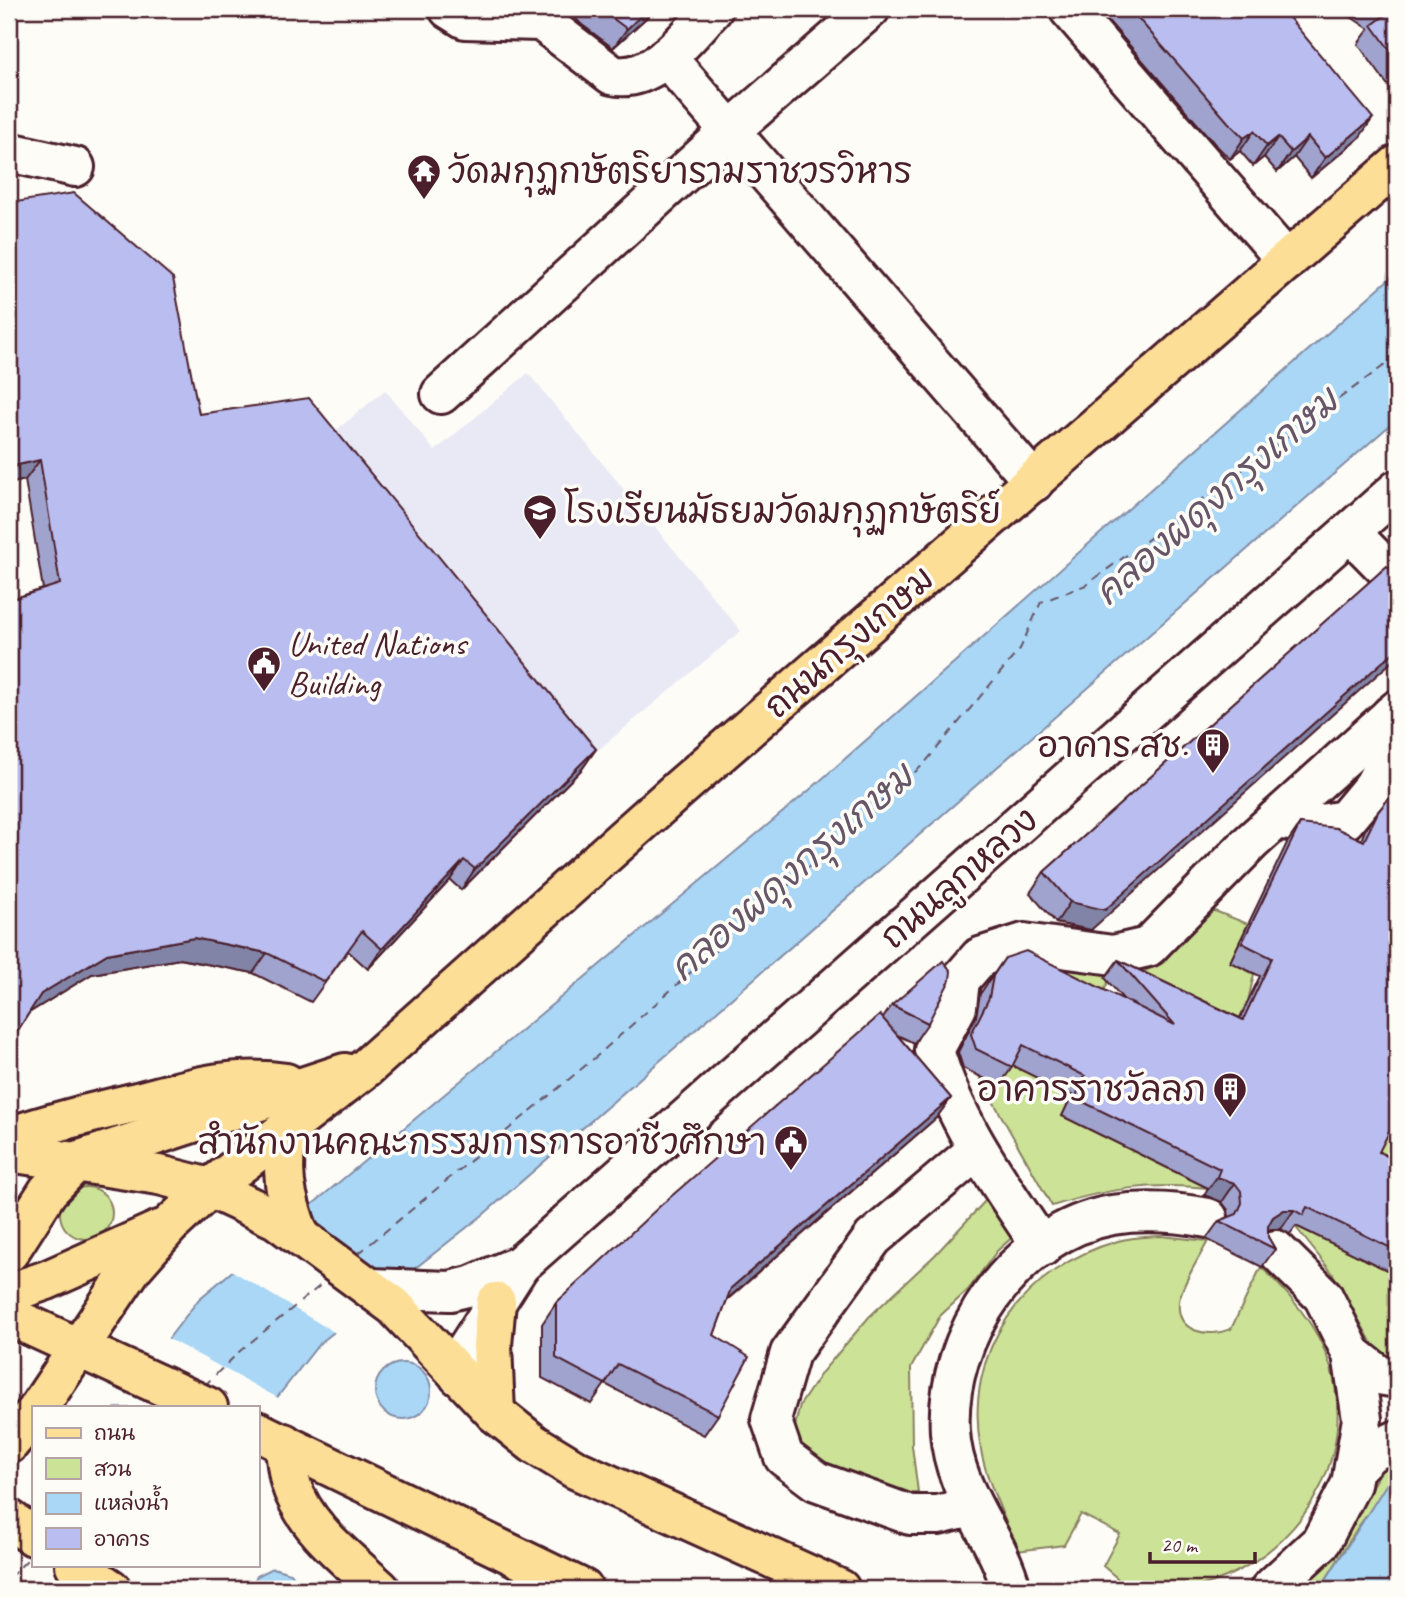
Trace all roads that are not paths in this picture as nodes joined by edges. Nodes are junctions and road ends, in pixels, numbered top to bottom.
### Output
1 (449, 9) edge
2 (713, 9) edge
3 (870, 9) edge
4 (1069, 9) edge
5 (666, 57) junction
6 (731, 130) junction
7 (9, 152) edge
8 (1397, 165) edge
9 (75, 167) dead end
10 (1287, 261) junction
11 (441, 394) dead end
12 (1034, 482) junction
13 (1397, 490) edge
14 (1350, 532) junction
15 (1397, 580) edge
16 (1394, 713) edge
17 (367, 1067) junction
18 (305, 1086) junction
19 (289, 1129) junction
20 (9, 1137) edge
21 (977, 1150) junction
22 (9, 1152) edge
23 (78, 1161) junction
24 (211, 1188) junction
25 (287, 1213) junction
26 (1208, 1218) dead end
27 (170, 1225) junction
28 (1041, 1247) junction
29 (1276, 1250) edge
30 (9, 1252) edge
31 (520, 1265) junction
32 (9, 1293) edge
33 (383, 1296) junction
34 (496, 1302) junction
35 (9, 1316) edge
36 (79, 1347) junction
37 (1352, 1354) junction
38 (458, 1376) junction
39 (1397, 1378) edge
40 (40, 1406) edge
41 (206, 1406) edge
42 (495, 1413) junction
43 (32, 1416) edge
44 (269, 1436) edge
45 (1397, 1440) edge
46 (9, 1444) edge
47 (1354, 1469) junction
48 (972, 1507) junction
49 (9, 1519) edge
50 (32, 1535) edge
51 (76, 1566) edge
52 (110, 1589) edge
53 (380, 1589) edge
54 (583, 1589) edge
55 (840, 1589) edge
56 (1012, 1589) edge
57 (1270, 1589) edge

1 - 5 street
2 - 5 street
3 - 6 street
4 - 10 street
5 - 6 street
6 - 11 street
6 - 12 street
7 - 9 street
8 - 10 main road, ถนนกรุงเกษม
10 - 12 main road, ถนนกรุงเกษม
12 - 17 main road, ถนนกรุงเกษม
13 - 14 street, ถนนลูกหลวง
14 - 15 street
14 - 31 street, ถนนลูกหลวง
16 - 21 street
17 - 18 main road, ถนนกรุงเกษม
17 - 19 main road, ถนนกรุงเกษม
18 - 20 main road
18 - 23 main road, ถนนกรุงเกษม
19 - 24 main road, ถนนกรุงเกษม
19 - 25 main road
21 - 28 street
21 - 48 street
22 - 23 main road
23 - 24 main road
23 - 30 main road, ถนนกรุงเกษม
24 - 25 main road
24 - 27 main road, ถนนกรุงเกษม
25 - 33 main road
26 - 28 street
27 - 32 main road
27 - 36 main road, ถนนกรุงเกษม
28 - 48 street
29 - 37 street
31 - 33 street, ถนนลูกหลวง
31 - 34 street, ถนนลูกหลวง
33 - 38 main road
34 - 38 street, ถนนลูกหลวง
34 - 42 main road
35 - 36 main road
36 - 40 main road, ถนนกรุงเกษม
36 - 41 main road
37 - 39 street
37 - 47 street
38 - 42 main road
42 - 55 main road
43 - 46 main road
44 - 53 main road
44 - 54 main road
45 - 47 street
47 - 57 street
48 - 56 street
49 - 50 main road
51 - 52 main road

